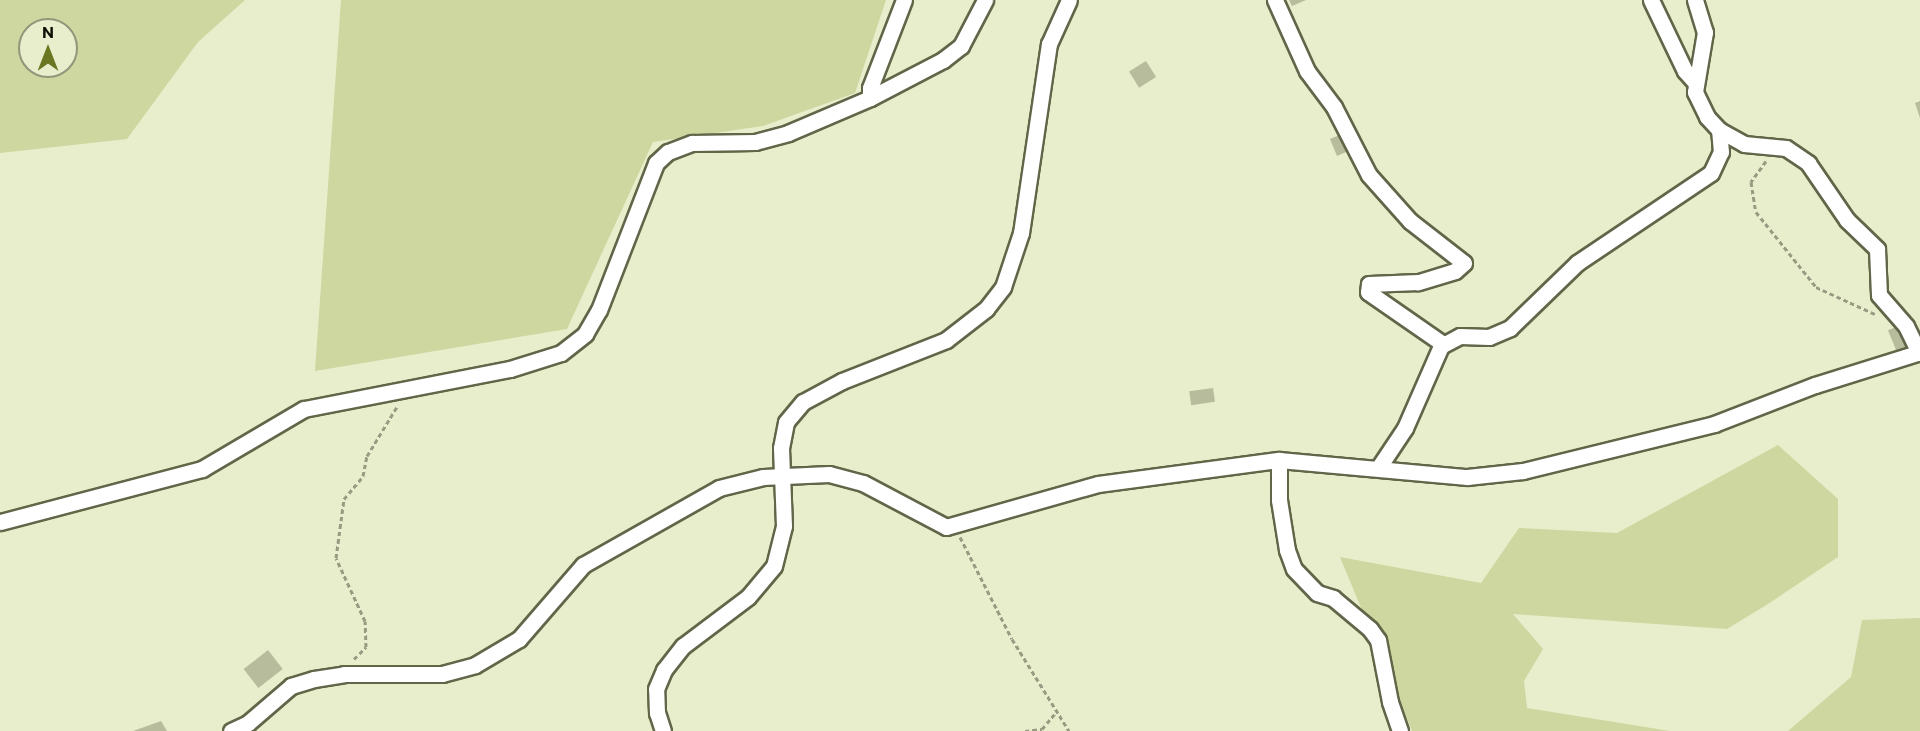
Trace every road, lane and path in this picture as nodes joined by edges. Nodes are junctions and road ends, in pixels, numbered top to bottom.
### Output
1 (904, 0) edge
2 (985, 0) edge
3 (1069, 0) edge
4 (1275, 0) edge
5 (1651, 0) edge
6 (1695, 0) edge
7 (1695, 82) junction
8 (870, 98) junction
9 (1719, 130) junction
10 (1768, 146) junction
11 (1888, 305) junction
12 (1443, 344) junction
13 (1919, 353) edge
14 (408, 388) junction
15 (1279, 460) junction
16 (1379, 467) junction
17 (781, 474) junction
18 (0, 522) edge
19 (954, 525) junction
20 (340, 675) junction
21 (1057, 711) junction
22 (231, 731) edge
23 (663, 731) edge
24 (1025, 731) edge
25 (1069, 731) edge
26 (1400, 731) edge

1 - 8 street
2 - 8 street
3 - 17 street
4 - 12 street
5 - 7 street
6 - 7 street
7 - 9 street
8 - 14 street
9 - 10 street
9 - 12 street
10 - 11 street
10 - 11 path
11 - 13 street
12 - 16 street
13 - 16 street
14 - 18 street
14 - 20 path
15 - 16 street
15 - 19 street
15 - 26 street
17 - 19 street
17 - 20 street
17 - 23 street
19 - 21 path
20 - 22 street
21 - 24 path
21 - 25 path

